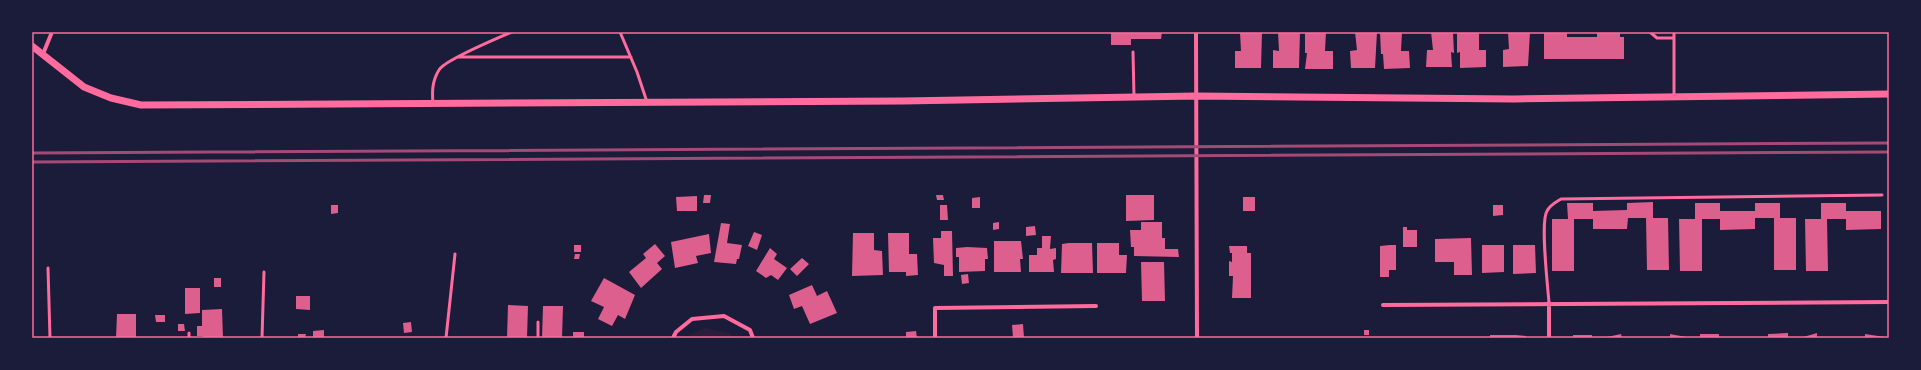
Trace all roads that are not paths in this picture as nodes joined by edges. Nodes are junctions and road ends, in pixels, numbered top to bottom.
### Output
1 (52, 32) edge
2 (512, 32) edge
3 (620, 32) edge
4 (1196, 32) edge
5 (1650, 32) edge
6 (1674, 32) edge
7 (1674, 38) junction
8 (32, 46) edge
9 (1133, 52) dead end
10 (43, 54) junction
11 (459, 57) junction
12 (631, 57) junction
13 (1889, 94) edge
14 (1196, 96) junction
15 (1134, 97) junction
16 (1674, 97) junction
17 (647, 102) junction
18 (432, 103) junction
19 (1882, 195) dead end
20 (455, 254) dead end
21 (48, 268) dead end
22 (264, 272) dead end
23 (1889, 302) edge
24 (1549, 303) junction
25 (1383, 304) dead end
26 (1096, 306) dead end
27 (538, 322) dead end
28 (189, 333) dead end
29 (50, 338) edge
30 (189, 338) edge
31 (262, 338) edge
32 (446, 338) edge
33 (538, 338) edge
34 (673, 338) edge
35 (753, 338) edge
36 (935, 338) edge
37 (1198, 338) edge
38 (1550, 338) edge

1 - 10 street
2 - 11 lane
3 - 12 lane
4 - 14 street
5 - 7 lane
6 - 7 lane
7 - 16 lane
8 - 10 street
9 - 15 lane
10 - 18 street
11 - 12 lane
11 - 18 lane
12 - 17 lane
13 - 16 street
14 - 15 street
14 - 16 street
14 - 37 street
15 - 17 street
17 - 18 street
19 - 24 lane
20 - 32 lane
21 - 29 lane
22 - 31 lane
23 - 24 street
24 - 25 street
24 - 38 street
26 - 36 street
27 - 33 lane
28 - 30 lane
34 - 35 street

